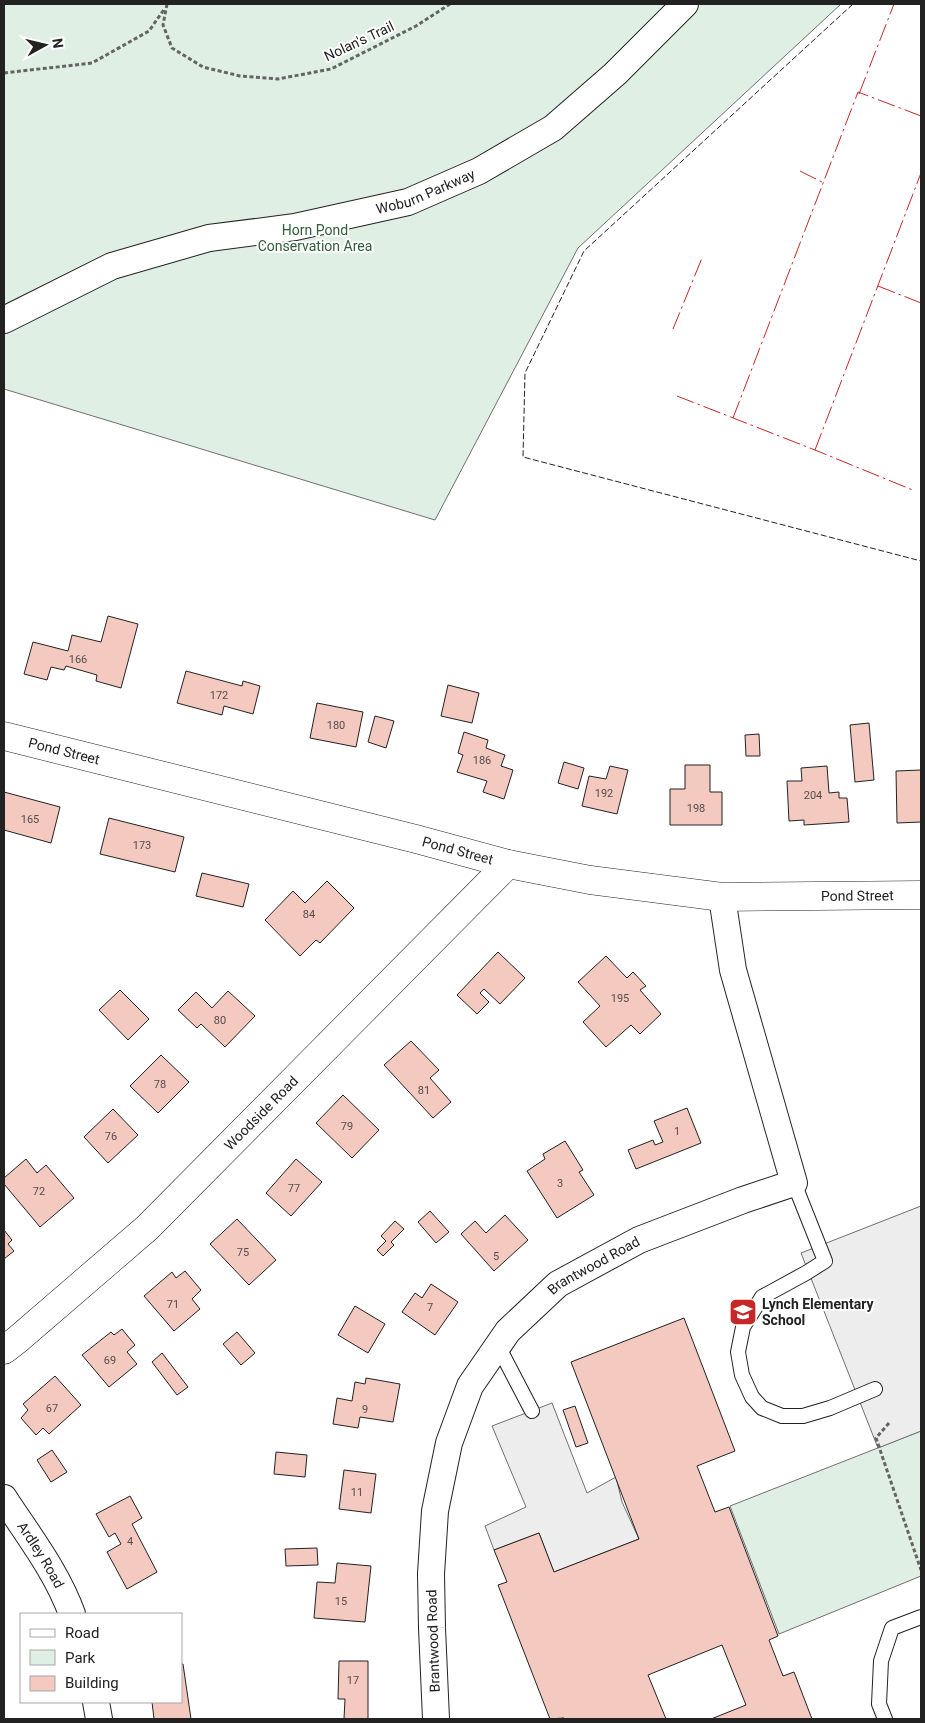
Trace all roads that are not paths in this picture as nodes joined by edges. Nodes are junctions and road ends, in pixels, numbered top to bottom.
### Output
1 (685, 4) edge
2 (4, 320) edge
3 (4, 736) edge
4 (508, 864) junction
5 (921, 895) edge
6 (722, 897) junction
7 (794, 1183) junction
8 (498, 1346) junction
9 (4, 1350) edge
10 (875, 1388) dead end
11 (532, 1411) dead end
12 (4, 1498) edge
13 (72, 1613) edge
14 (921, 1617) edge
15 (96, 1703) edge
16 (99, 1719) edge
17 (436, 1719) edge
18 (886, 1719) edge

1 - 2 street, Woburn Parkway
3 - 4 street, Pond Street
4 - 6 street, Pond Street
4 - 9 street, Woodside Road
5 - 6 street, Pond Street
6 - 7 street
7 - 8 street, Brantwood Road
7 - 10 lane
8 - 11 lane
8 - 17 street, Brantwood Road
12 - 13 street, Ardley Road
14 - 18 lane
15 - 16 street

